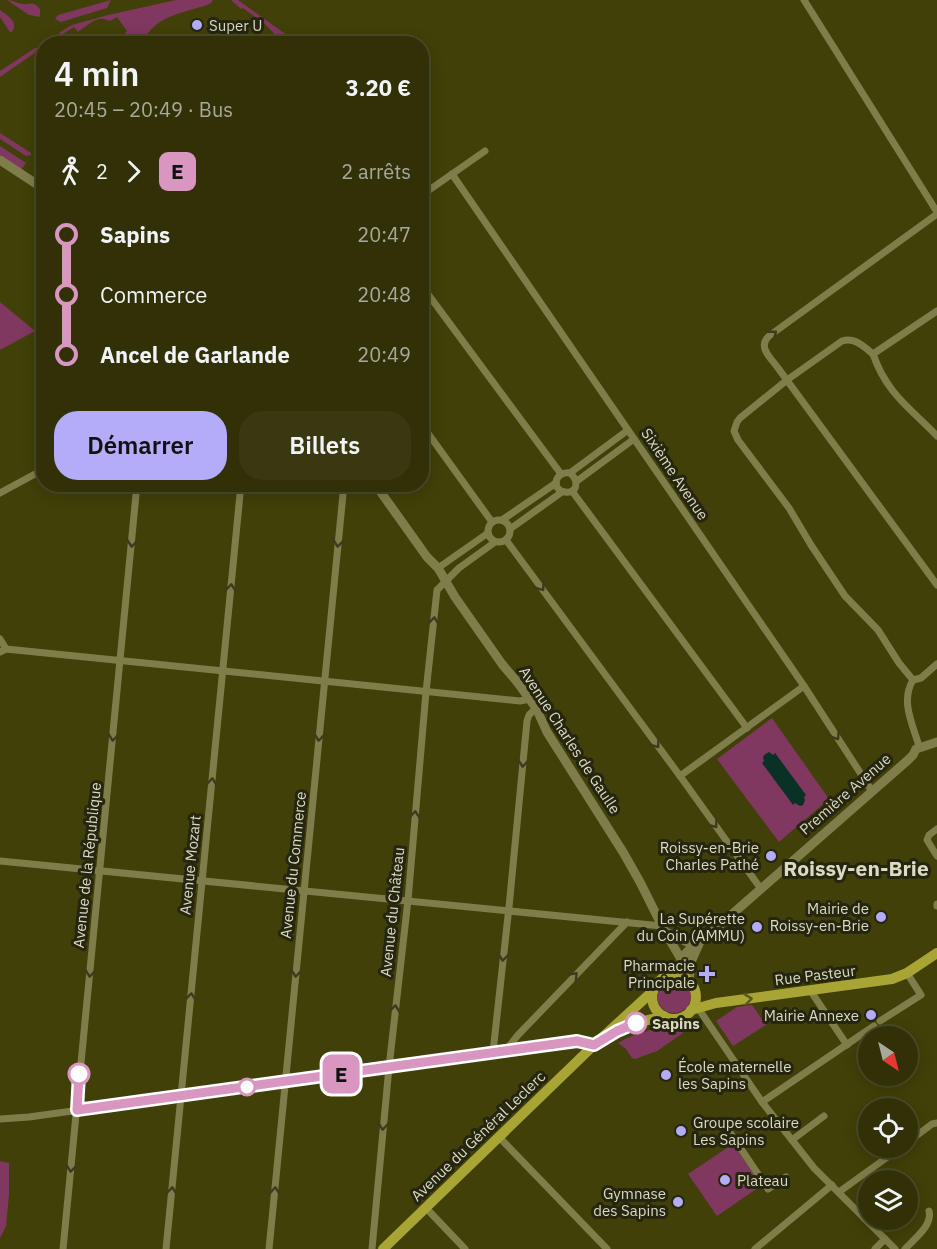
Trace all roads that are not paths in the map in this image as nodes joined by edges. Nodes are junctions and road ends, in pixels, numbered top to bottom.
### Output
1 (804, 0) edge
2 (485, 151) dead end
3 (0, 160) edge
4 (452, 174) junction
5 (36, 184) edge
6 (429, 190) edge
7 (937, 213) edge
8 (429, 295) edge
9 (937, 311) edge
10 (873, 354) junction
11 (787, 380) junction
12 (628, 430) junction
13 (429, 435) edge
14 (937, 436) edge
15 (634, 439) junction
16 (570, 473) junction
17 (34, 474) dead end
18 (561, 474) junction
19 (576, 481) junction
20 (556, 483) junction
21 (572, 491) junction
22 (0, 492) edge
23 (136, 492) edge
24 (240, 492) edge
25 (343, 492) edge
26 (381, 492) edge
27 (562, 492) junction
28 (502, 520) junction
29 (492, 522) junction
30 (510, 529) junction
31 (488, 533) junction
32 (506, 540) junction
33 (495, 542) junction
34 (438, 568) junction
35 (446, 581) junction
36 (937, 585) edge
37 (0, 639) edge
38 (3, 651) edge
39 (120, 661) junction
40 (937, 664) edge
41 (223, 672) junction
42 (913, 680) junction
43 (325, 682) junction
44 (804, 686) junction
45 (426, 692) junction
46 (530, 699) junction
47 (536, 708) junction
48 (747, 728) junction
49 (937, 742) edge
50 (919, 746) junction
51 (680, 776) junction
52 (872, 791) junction
53 (937, 829) edge
54 (937, 856) edge
55 (0, 861) edge
56 (100, 871) junction
57 (202, 881) junction
58 (761, 889) junction
59 (304, 891) junction
60 (408, 900) junction
61 (509, 910) junction
62 (627, 922) junction
63 (664, 929) junction
64 (700, 942) junction
65 (936, 955) edge
66 (686, 961) junction
67 (907, 973) junction
68 (674, 975) junction
69 (689, 982) junction
70 (810, 990) junction
71 (652, 992) junction
72 (694, 1009) junction
73 (664, 1016) junction
74 (594, 1045) junction
75 (847, 1045) junction
76 (506, 1050) junction
77 (493, 1052) junction
78 (389, 1067) junction
79 (285, 1081) junction
80 (181, 1096) junction
81 (762, 1102) junction
82 (77, 1110) junction
83 (824, 1116) dead end
84 (0, 1119) edge
85 (937, 1123) edge
86 (731, 1134) dead end
87 (918, 1134) edge
88 (499, 1137) junction
89 (792, 1140) junction
90 (886, 1158) edge
91 (786, 1177) dead end
92 (832, 1185) junction
93 (839, 1192) junction
94 (426, 1208) junction
95 (929, 1211) dead end
96 (885, 1239) junction
97 (63, 1249) edge
98 (166, 1249) edge
99 (269, 1249) edge
100 (372, 1249) edge
101 (383, 1249) edge
102 (465, 1249) edge
103 (607, 1249) edge
104 (755, 1249) edge
105 (875, 1249) edge
106 (895, 1249) edge
107 (905, 1249) edge

1 - 7 street
2 - 4 street
3 - 5 main road
4 - 6 street
4 - 12 street, Sixième Avenue
11 -> 7 street
8 - 18 street
9 - 10 street
10 - 11 street
10 - 14 street
11 - 36 street
11 - 42 street
12 - 15 street, Sixième Avenue
12 - 16 street
13 - 29 street
15 - 19 street
15 - 44 street, Sixième Avenue
16 - 18 street
16 - 19 street
17 - 22 street
18 - 20 street
19 - 21 street
20 - 27 street
20 - 28 street
21 - 27 street
21 - 48 street
23 -> 39 street, Avenue de la République
41 -> 24 street, Avenue Mozart
25 -> 43 street, Avenue du Commerce
26 - 34 main road, Avenue Charles de Gaulle
27 - 30 street
28 - 29 street
28 - 30 street
29 - 31 street
30 - 32 street
31 - 33 street
31 - 34 street
32 - 33 street
32 -> 51 street
33 - 35 street
34 - 35 main road, Avenue Charles de Gaulle
45 -> 35 street, Avenue du Château
35 - 46 main road, Avenue Charles de Gaulle
37 - 38 street
38 - 39 street
39 - 41 street
39 -> 56 street, Avenue de la République
40 - 42 street
41 - 43 street
57 -> 41 street, Avenue Mozart
42 - 50 street
43 - 45 street
43 -> 59 street, Avenue du Commerce
44 - 48 street
44 -> 52 street, Sixième Avenue
45 - 46 street
60 -> 45 street, Avenue du Château
46 - 47 main road, Avenue Charles de Gaulle
47 -> 61 street
47 - 63 main road, Avenue Charles de Gaulle
48 - 51 street
49 - 50 main road
50 - 52 main road, Première Avenue
51 -> 58 street
52 - 58 main road, Première Avenue
53 - 54 street
55 - 56 street
56 - 57 street
56 -> 82 street, Avenue de la République
57 - 59 street
80 -> 57 street, Avenue Mozart
58 - 64 main road, Première Avenue
59 - 60 street
59 -> 79 street, Avenue du Commerce
60 - 61 street
78 -> 60 street, Avenue du Château
61 - 62 street
61 -> 77 street
62 - 63 street
76 -> 62 street
63 - 64 main road
63 - 66 main road, Avenue Charles de Gaulle
64 - 66 main road
65 - 67 main road, Rue Pasteur
66 - 68 main road
66 - 69 main road
67 - 70 main road, Rue Pasteur
67 - 75 street
68 - 69 main road
68 - 71 main road
69 - 72 main road
72 -> 70 main road, Rue Pasteur
70 - 75 street
71 - 73 main road
71 - 74 main road, Avenue du Général Leclerc
72 - 73 main road
72 - 81 street
73 - 74 main road, Avenue du Général Leclerc
74 - 76 street
74 - 88 main road, Avenue du Général Leclerc
75 - 81 street
76 - 77 street
77 - 78 street
78 - 79 street
78 -> 100 street, Avenue du Château
79 - 80 street
99 -> 79 street, Avenue du Commerce
80 - 82 street
98 -> 80 street, Avenue Mozart
81 - 89 street
82 - 84 street
82 -> 97 street, Avenue de la République
83 - 89 street
85 - 87 street
86 - 91 street
88 - 94 main road, Avenue du Général Leclerc
88 - 103 street
89 - 92 street
90 - 93 street
92 - 93 street
92 - 104 street
93 - 96 street
94 - 101 main road, Avenue du Général Leclerc
94 - 102 street
95 - 107 street
96 - 105 street
96 - 106 street

